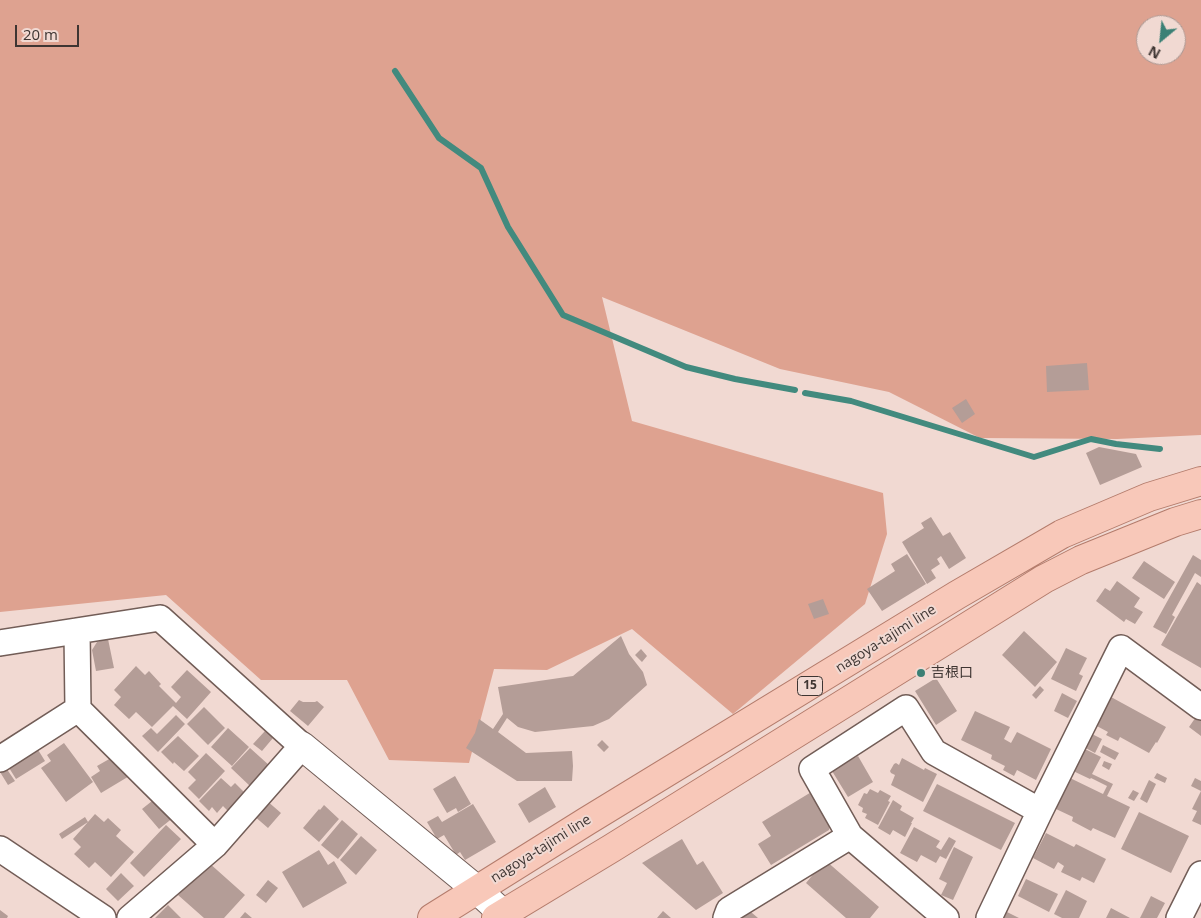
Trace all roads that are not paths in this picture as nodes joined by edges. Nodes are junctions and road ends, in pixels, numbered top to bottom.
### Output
1 (1201, 481) edge
2 (1201, 514) edge
3 (77, 631) junction
4 (0, 643) edge
5 (1201, 707) edge
6 (78, 709) junction
7 (302, 746) junction
8 (0, 759) edge
9 (1040, 811) junction
10 (850, 836) junction
11 (215, 845) junction
12 (0, 849) edge
13 (1201, 874) edge
14 (476, 889) junction
15 (502, 916) edge
16 (103, 918) edge
17 (130, 918) edge
18 (432, 918) edge
19 (726, 918) edge
20 (946, 918) edge
21 (989, 918) edge
22 (1180, 918) edge

1 - 14 main road, nagoya-tajimi line / 15
2 - 15 main road, 15
3 - 4 street
3 - 6 street
3 - 7 street
5 - 9 street
6 - 8 street
6 - 11 street
7 - 11 street
7 - 14 street
9 - 10 street
9 - 21 street
10 - 19 street
10 - 20 street
11 - 17 street
12 - 16 street
13 - 22 street
14 - 15 street
14 - 18 main road, nagoya-tajimi line / 15

